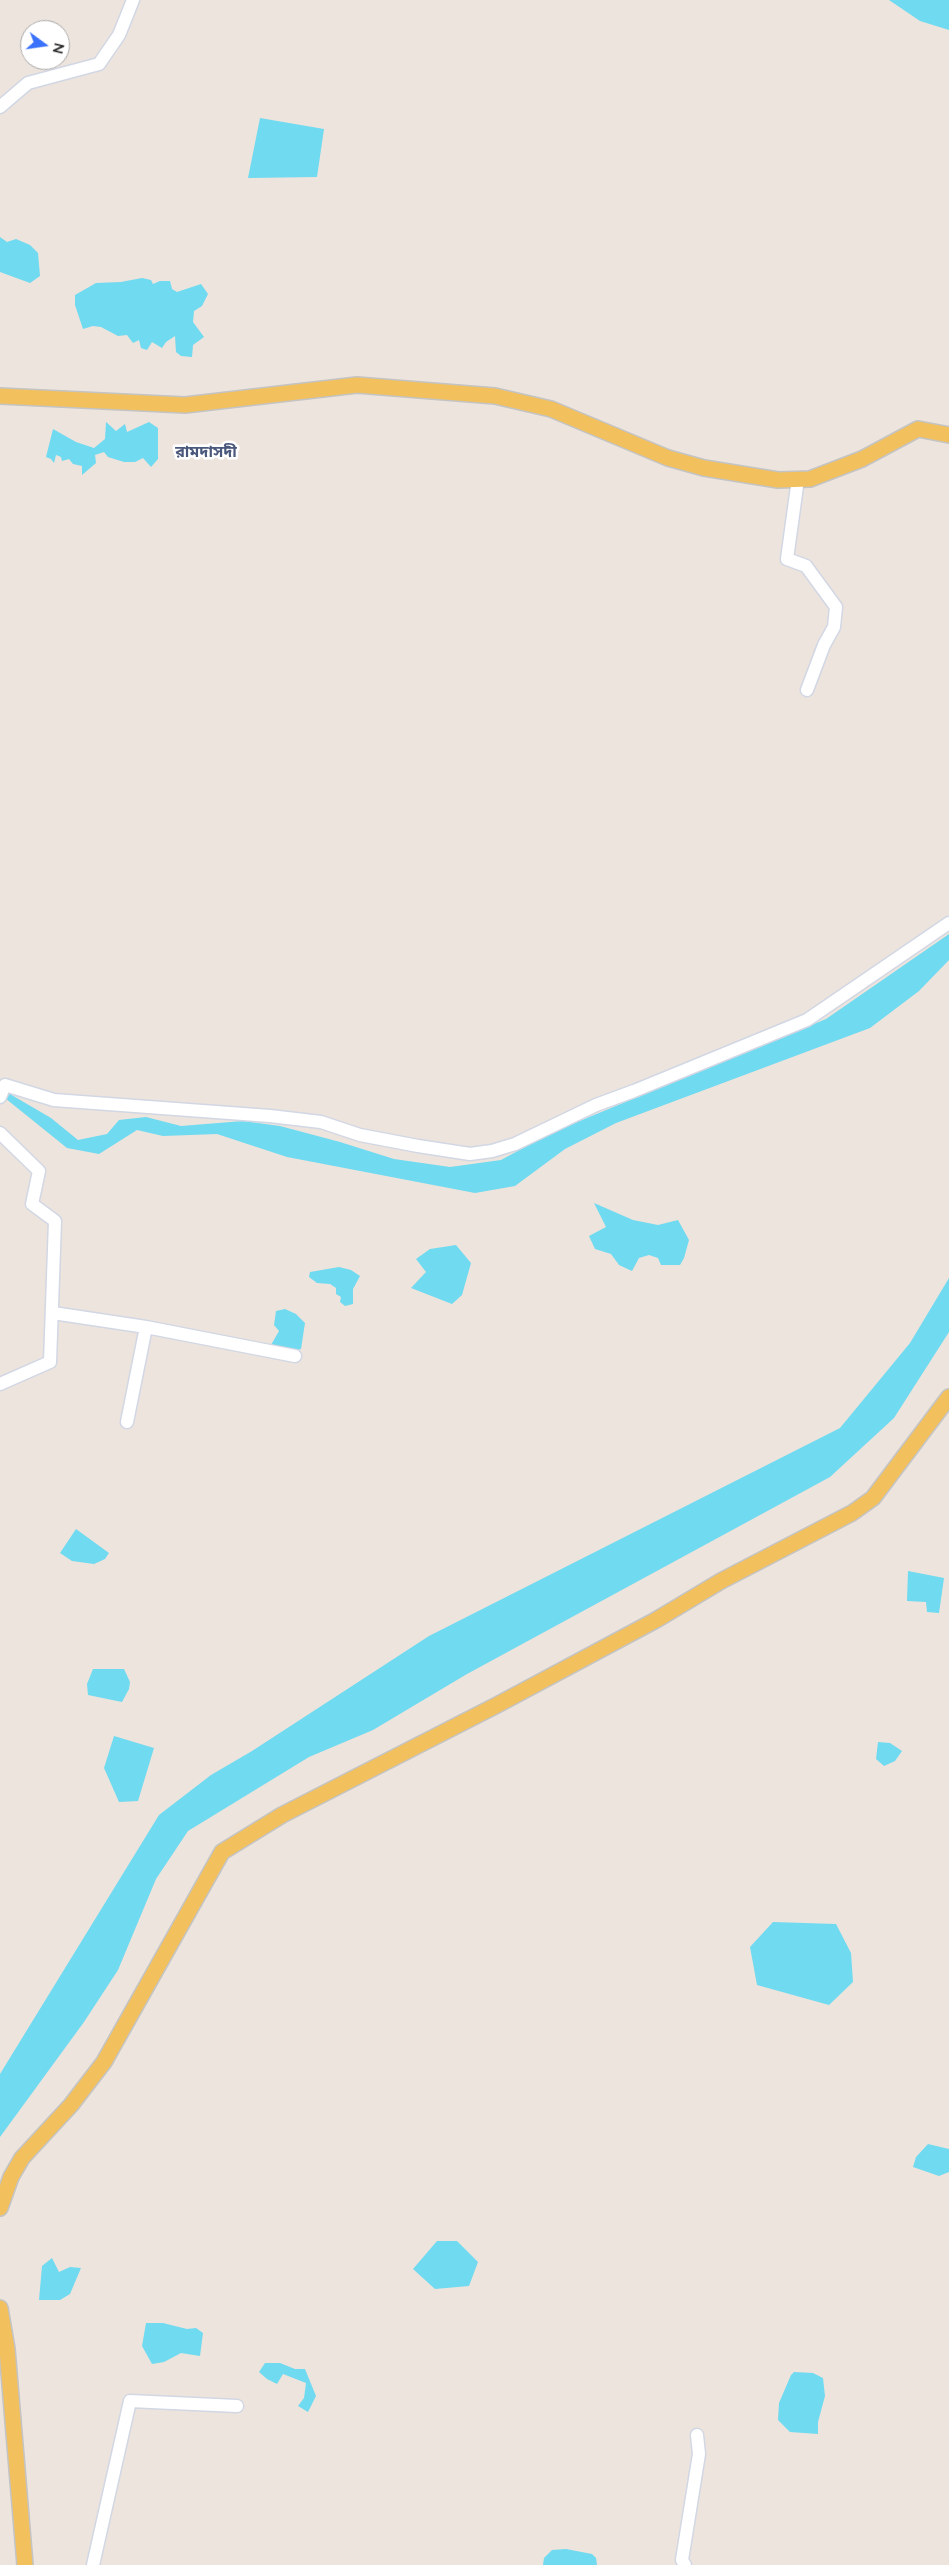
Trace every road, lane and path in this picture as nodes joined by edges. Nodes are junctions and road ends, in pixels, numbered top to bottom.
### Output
1 (133, 0) edge
2 (0, 106) edge
3 (0, 396) edge
4 (949, 435) edge
5 (798, 479) junction
6 (807, 690) dead end
7 (949, 923) edge
8 (0, 1097) edge
9 (0, 1133) edge
10 (53, 1313) junction
11 (146, 1326) junction
12 (295, 1356) dead end
13 (0, 1384) edge
14 (949, 1397) edge
15 (127, 1422) dead end
16 (0, 2208) edge
17 (0, 2308) edge
18 (237, 2406) dead end
19 (697, 2435) dead end
20 (25, 2565) edge
21 (93, 2565) edge
22 (685, 2565) edge

1 - 2 street
3 - 5 main road
4 - 5 main road
5 - 6 street
7 - 8 street
9 - 10 street
10 - 11 street
10 - 13 street
11 - 12 street
11 - 15 street
14 - 16 main road
17 - 20 main road
18 - 21 street
19 - 22 street

